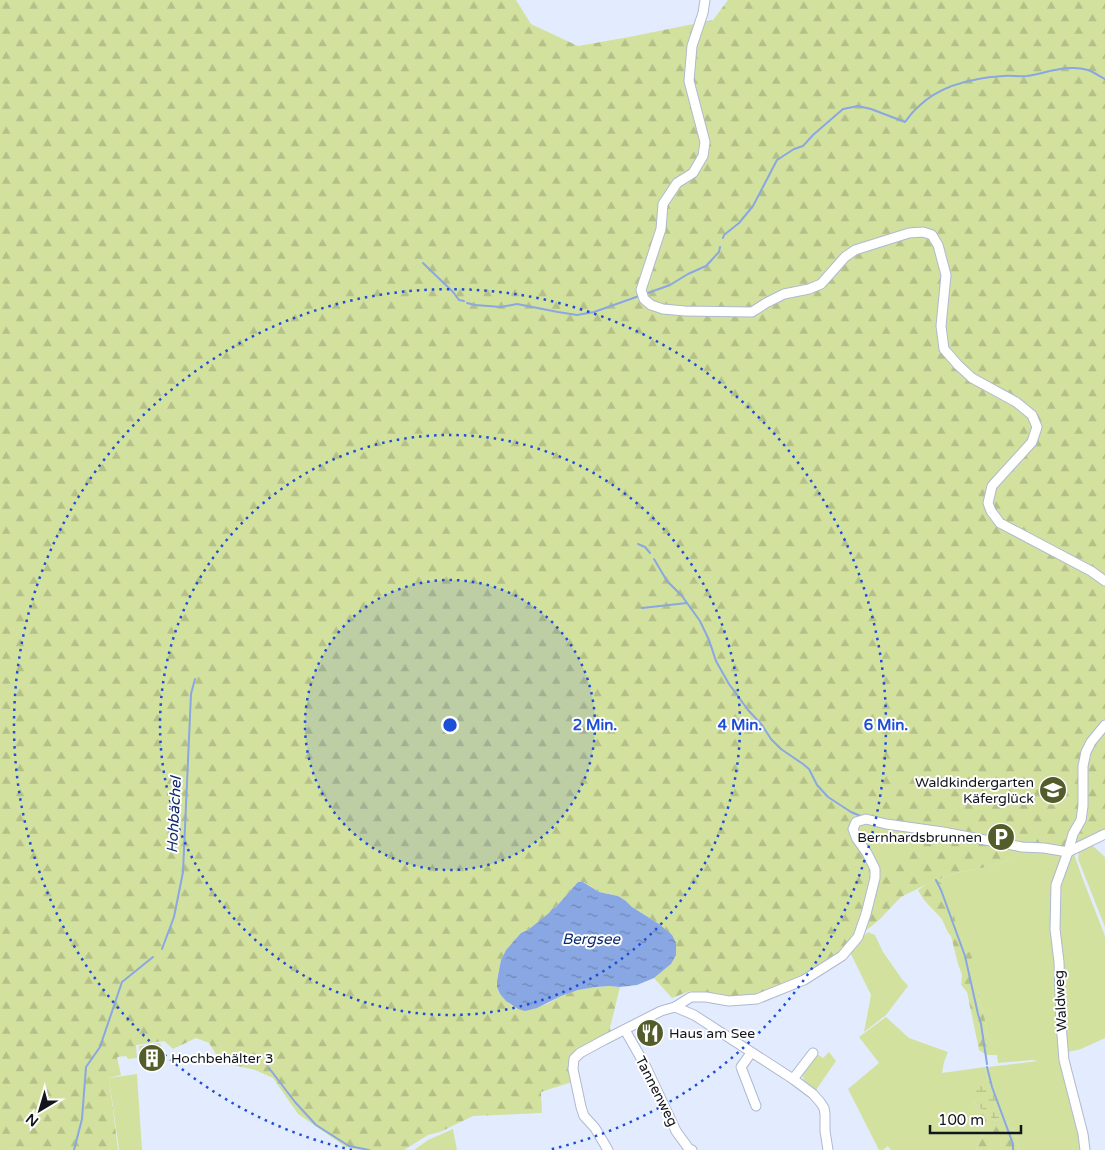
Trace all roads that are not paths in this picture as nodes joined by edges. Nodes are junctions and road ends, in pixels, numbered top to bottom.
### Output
1 (705, 0) edge
2 (1105, 581) edge
3 (1105, 725) edge
4 (1105, 834) edge
5 (1068, 852) junction
6 (675, 1007) junction
7 (625, 1030) junction
8 (751, 1053) junction
9 (813, 1053) dead end
10 (793, 1079) junction
11 (756, 1106) dead end
12 (608, 1150) edge
13 (692, 1150) edge
14 (828, 1150) edge
15 (1085, 1150) edge

1 - 2 street
3 - 5 street, Waldweg
4 - 5 street
5 - 6 street
5 - 15 street, Waldweg
6 - 7 street
6 - 8 street
7 - 12 street
7 - 13 street, Tannenweg
8 - 10 street
8 - 11 street
9 - 10 street
10 - 14 street

